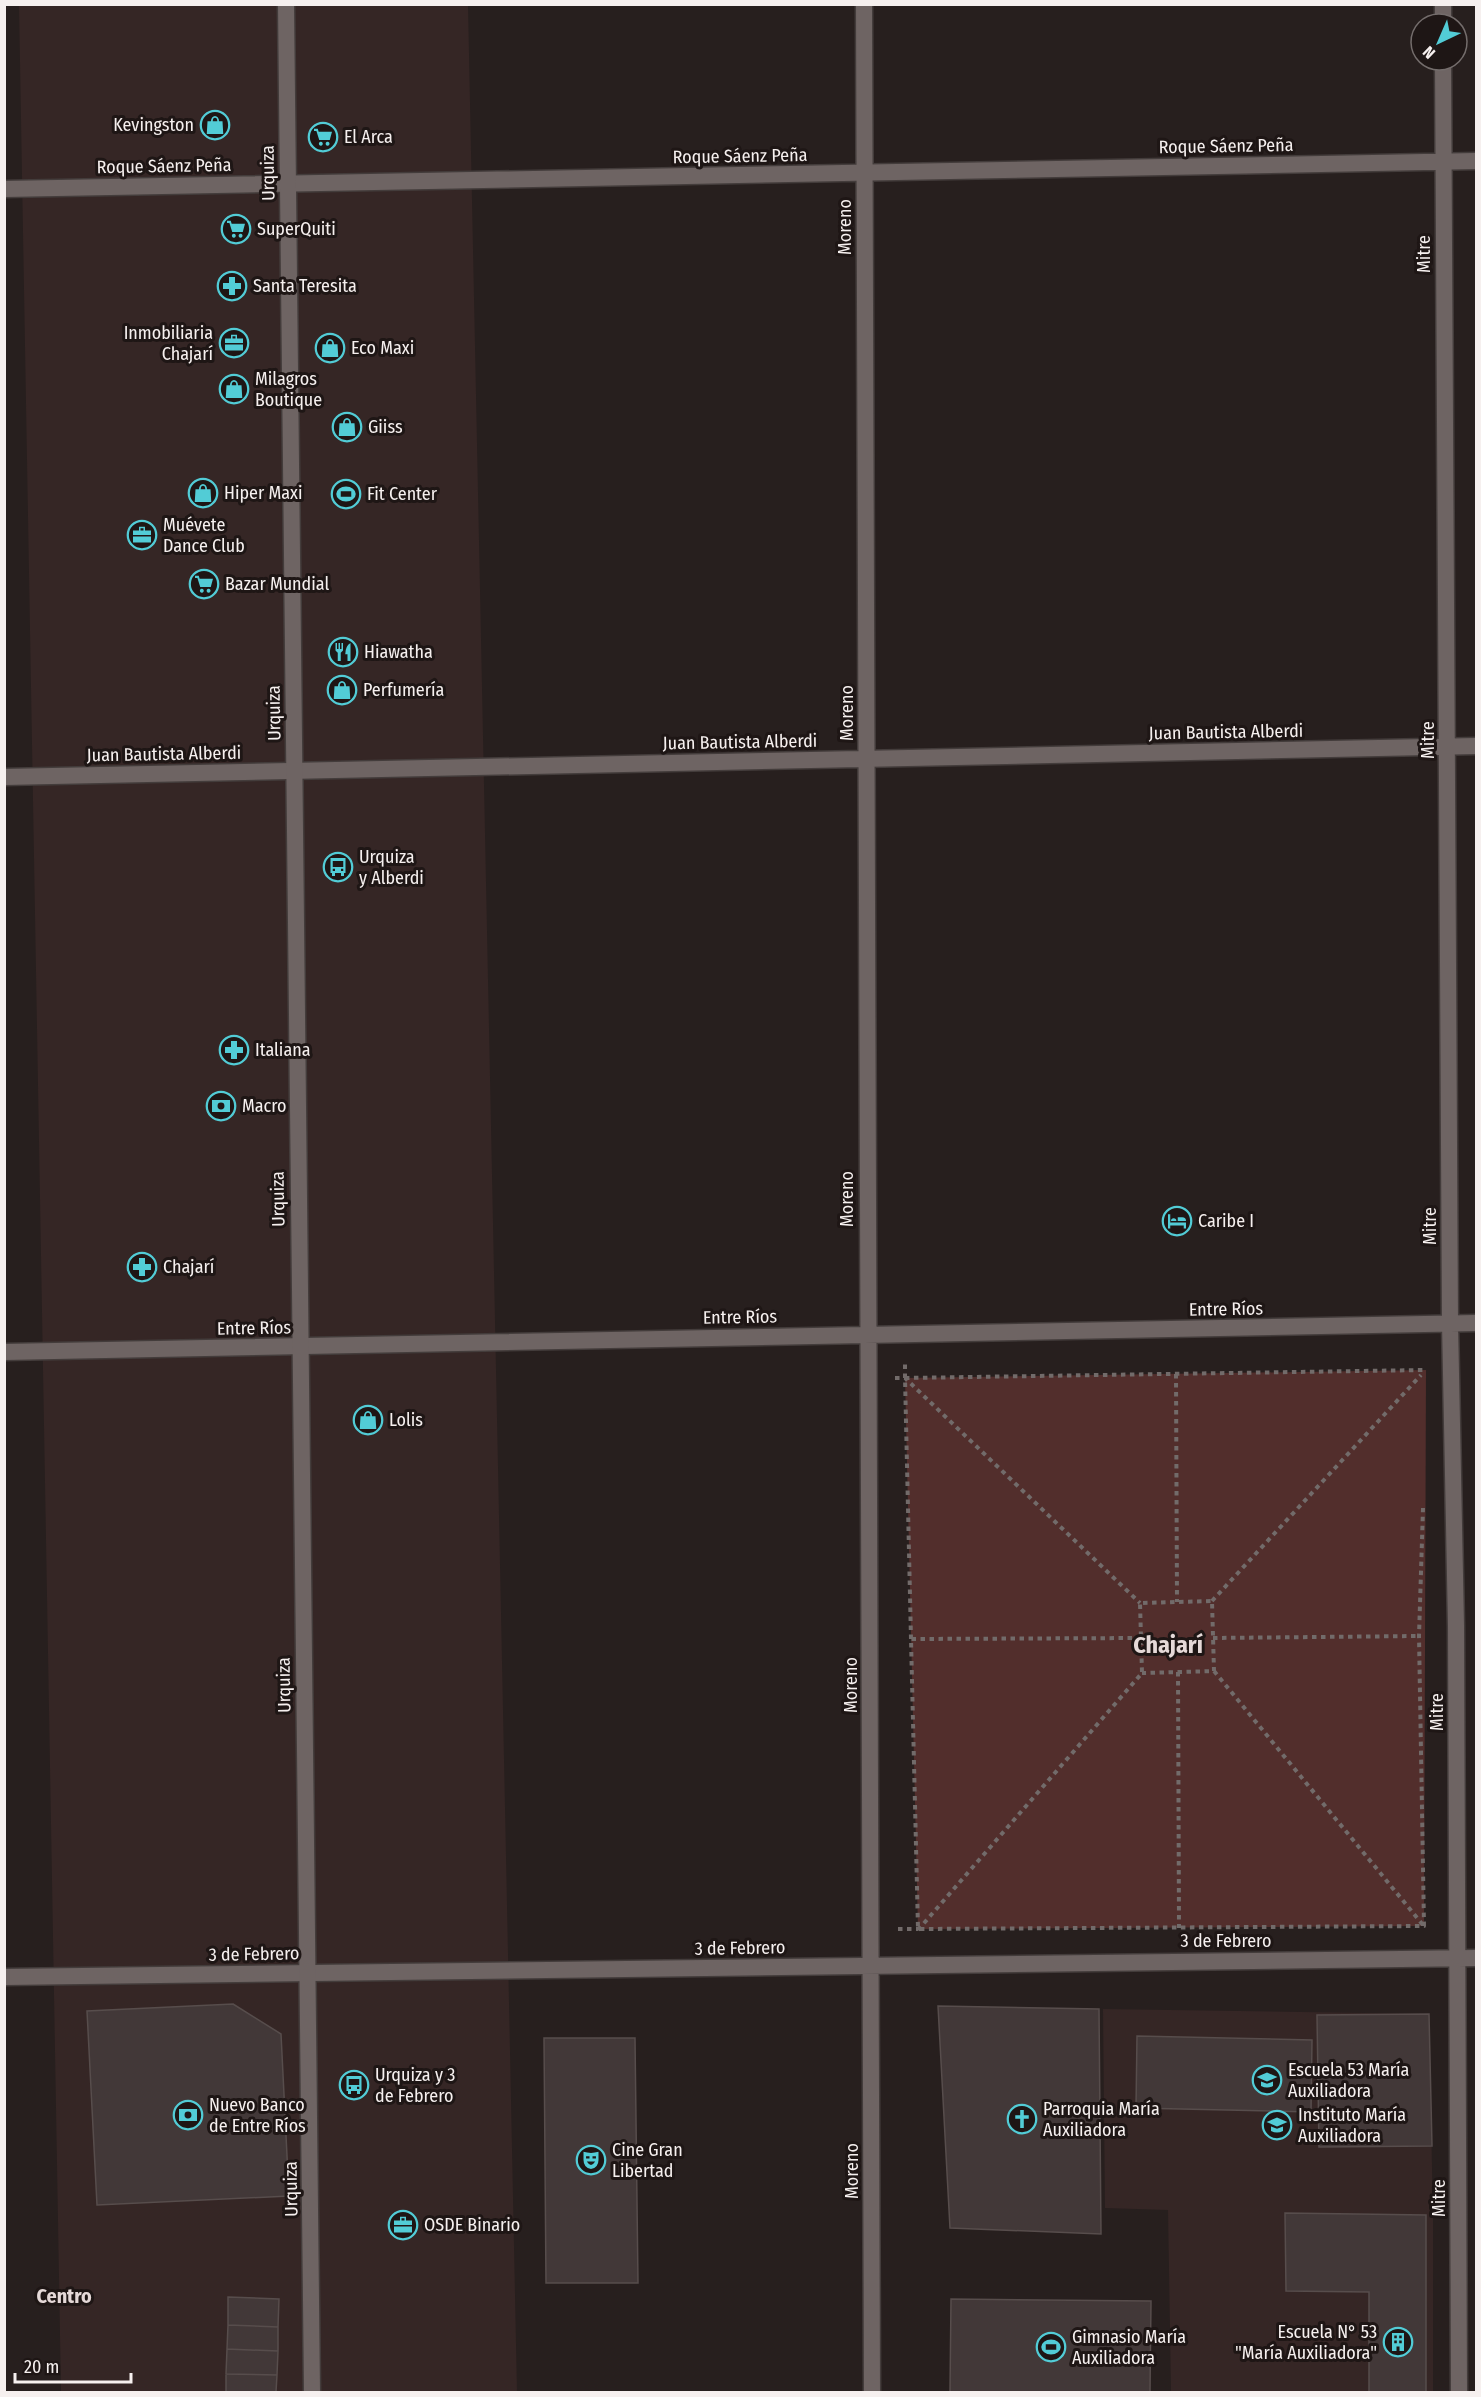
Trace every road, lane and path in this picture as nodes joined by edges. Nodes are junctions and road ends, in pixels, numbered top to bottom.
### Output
1 (286, 4) edge
2 (864, 4) edge
3 (1443, 72) edge
4 (1476, 161) edge
5 (1443, 162) junction
6 (864, 173) junction
7 (288, 184) junction
8 (4, 189) edge
9 (1476, 746) edge
10 (1447, 747) junction
11 (867, 759) junction
12 (294, 771) junction
13 (4, 777) edge
14 (1450, 1323) junction
15 (1476, 1323) edge
16 (1426, 1324) junction
17 (867, 1334) junction
18 (299, 1346) junction
19 (4, 1352) edge
20 (1426, 1370) junction
21 (1176, 1374) junction
22 (905, 1378) junction
23 (1426, 1381) dead end
24 (1423, 1497) dead end
25 (1212, 1601) junction
26 (1177, 1602) junction
27 (1140, 1603) junction
28 (1419, 1636) junction
29 (1141, 1638) junction
30 (1213, 1638) junction
31 (911, 1639) junction
32 (1214, 1671) junction
33 (1178, 1672) junction
34 (1142, 1673) junction
35 (1424, 1926) junction
36 (1179, 1928) junction
37 (918, 1929) junction
38 (1476, 1958) edge
39 (1457, 1959) junction
40 (871, 1966) junction
41 (308, 1973) junction
42 (4, 1977) edge
43 (312, 2392) edge
44 (872, 2392) edge
45 (1459, 2392) edge

1 - 7 street, Urquiza
2 - 6 street, Moreno
3 - 5 street, Mitre
4 - 5 street, Roque Sáenz Peña
5 - 6 street, Roque Sáenz Peña
5 - 10 street, Mitre
6 - 7 street, Roque Sáenz Peña
6 - 11 street, Moreno
7 - 8 street, Roque Sáenz Peña
7 - 12 street, Urquiza
9 - 10 street, Juan Bautista Alberdi
10 - 11 street, Juan Bautista Alberdi
10 - 14 street, Mitre
11 - 12 street, Juan Bautista Alberdi
11 - 17 street, Moreno
12 - 13 street, Juan Bautista Alberdi
12 - 18 street, Urquiza
14 - 15 street, Entre Ríos
14 - 16 street, Entre Ríos
14 - 39 street, Mitre
16 - 17 street, Entre Ríos
16 - 20 path
17 - 18 street, Entre Ríos
17 - 40 street, Moreno
18 - 19 street, Entre Ríos
18 - 41 street, Urquiza
20 - 21 path
20 - 23 path
20 - 25 path
21 - 22 path
21 - 26 path
22 - 27 path
22 - 31 path
24 - 28 path
25 - 26 path
25 - 30 path
26 - 27 path
27 - 29 path
28 - 30 path
28 - 35 path
29 - 31 path
29 - 34 path
30 - 32 path
31 - 37 path
32 - 33 path
32 - 35 path
33 - 34 path
33 - 36 path
34 - 37 path
35 - 36 path
36 - 37 path
38 - 39 street, 3 de Febrero
39 - 40 street, 3 de Febrero
39 - 45 street, Mitre
40 - 41 street, 3 de Febrero
40 - 44 street, Moreno
41 - 42 street, 3 de Febrero
41 - 43 street, Urquiza

